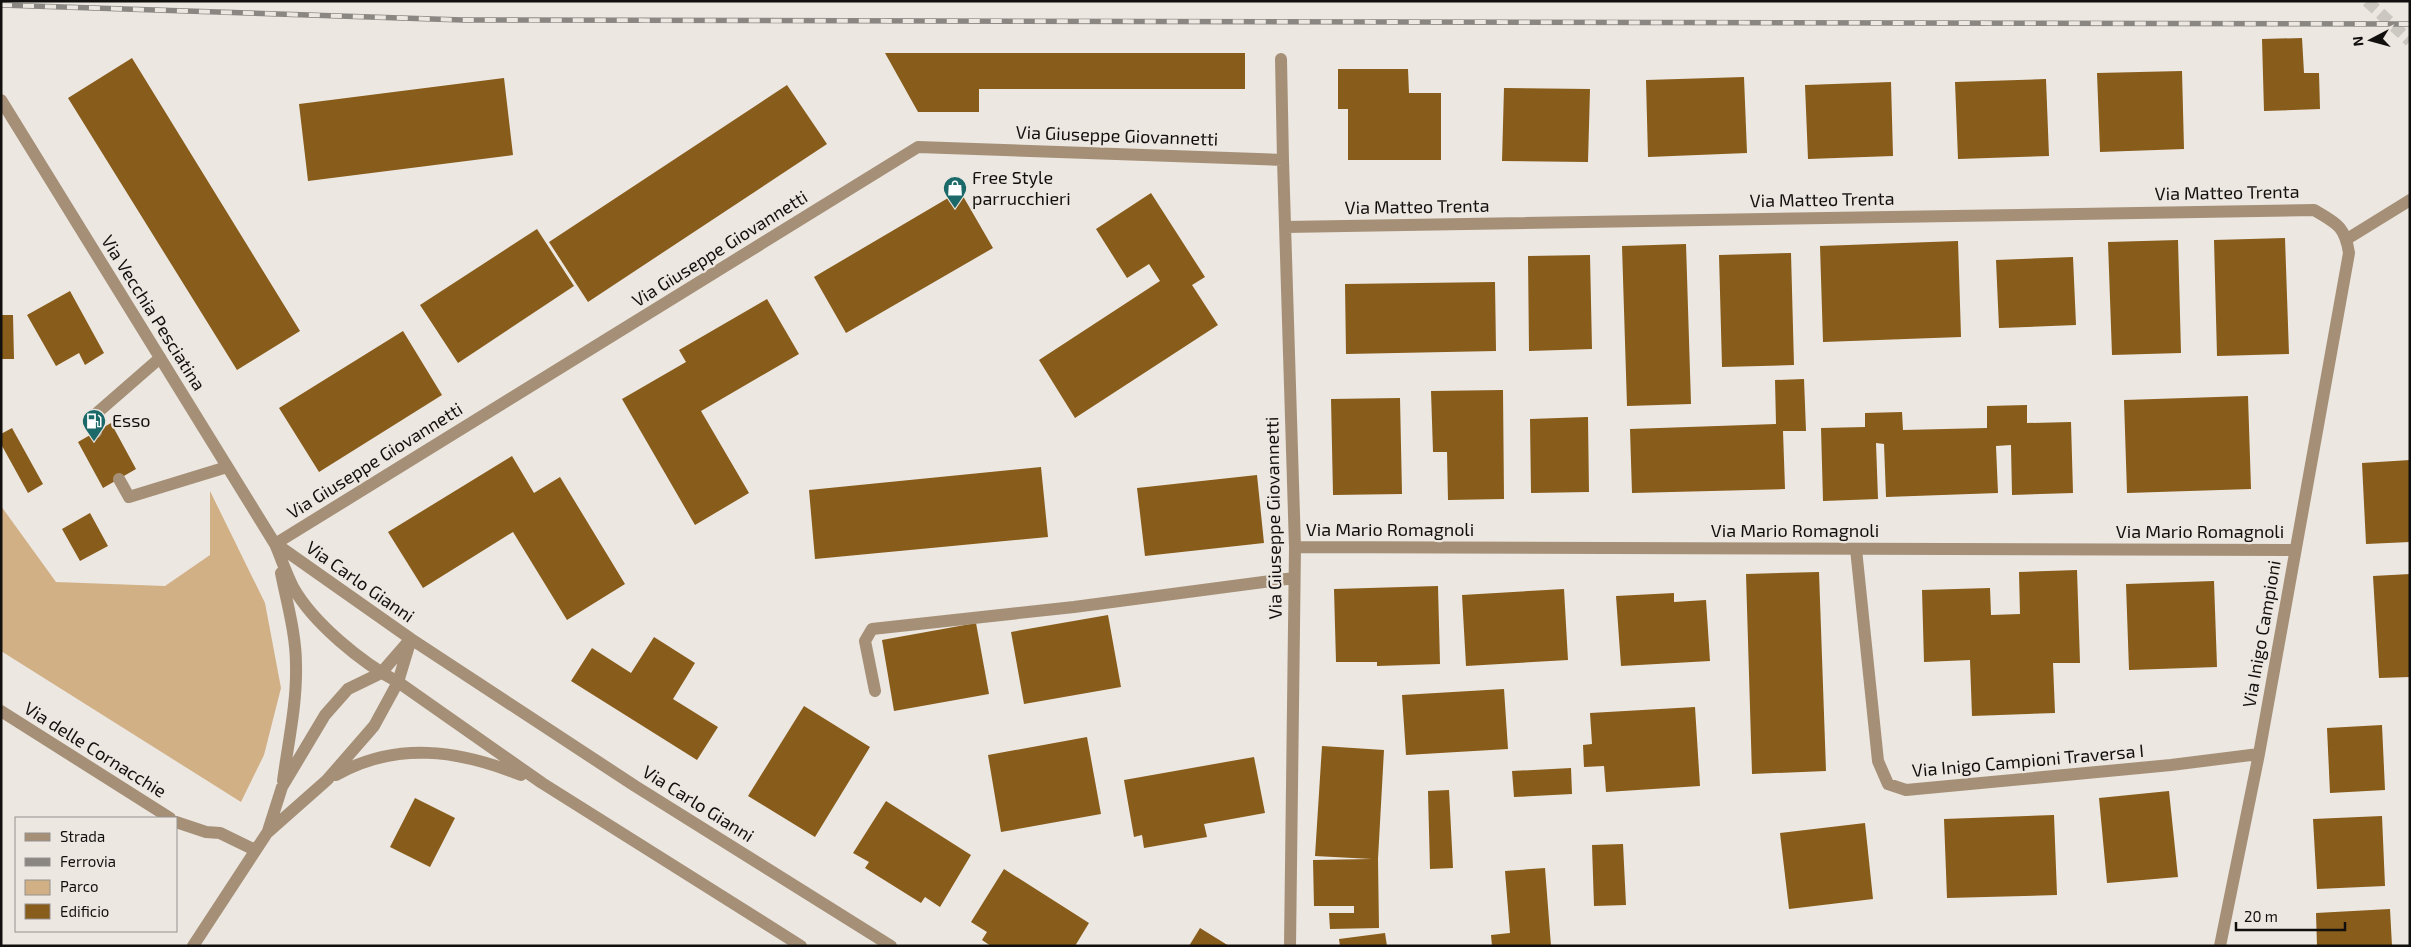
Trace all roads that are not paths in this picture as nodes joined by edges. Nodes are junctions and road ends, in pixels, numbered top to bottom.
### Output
1 (1281, 58) dead end
2 (1, 100) edge
3 (1283, 160) junction
4 (2410, 200) edge
5 (1285, 227) junction
6 (2347, 239) junction
7 (160, 358) junction
8 (96, 432) dead end
9 (227, 467) junction
10 (119, 479) dead end
11 (275, 544) junction
12 (1295, 548) junction
13 (1856, 549) junction
14 (2294, 550) junction
15 (1294, 578) junction
16 (411, 640) junction
17 (381, 673) junction
18 (398, 682) junction
19 (876, 691) dead end
20 (1, 712) edge
21 (2259, 754) junction
22 (327, 780) junction
23 (542, 783) junction
24 (282, 787) junction
25 (168, 817) edge
26 (178, 823) edge
27 (267, 833) junction
28 (256, 850) junction
29 (193, 946) edge
30 (802, 946) edge
31 (891, 946) edge
32 (1290, 946) edge
33 (2220, 946) edge

1 - 3 street
2 - 7 street, Via Vecchia Pesciatina
3 - 5 street, Via Giuseppe Giovannetti
3 - 11 street, Via Giuseppe Giovannetti
4 - 6 street
5 - 6 street, Via Matteo Trenta
5 - 12 street, Via Giuseppe Giovannetti
6 - 14 street, Via Inigo Campioni
7 - 8 street
7 - 9 street, Via Vecchia Pesciatina
9 - 10 street
9 - 11 street, Via Vecchia Pesciatina
11 - 16 street, Via Carlo Gianni
11 - 17 street, Via Carlo Gianni
11 - 24 street
12 - 13 street, Via Mario Romagnoli
12 - 15 street, Via Giuseppe Giovannetti
13 - 14 street, Via Mario Romagnoli
13 - 21 street, Via Inigo Campioni Traversa I
14 - 21 street, Via Inigo Campioni
15 - 19 street
15 - 32 street, Via Giuseppe Giovannetti
16 - 17 street
16 - 18 street
16 - 31 street, Via Carlo Gianni
17 - 18 street, Via Carlo Gianni
17 - 24 street
18 - 22 street
18 - 23 street, Via Carlo Gianni
20 - 25 street, Via delle Cornacchie
21 - 33 street, Via Inigo Campioni
22 - 23 street
22 - 27 street
23 - 30 street, Via Carlo Gianni
24 - 27 street
26 - 28 street
27 - 28 street
28 - 29 street

